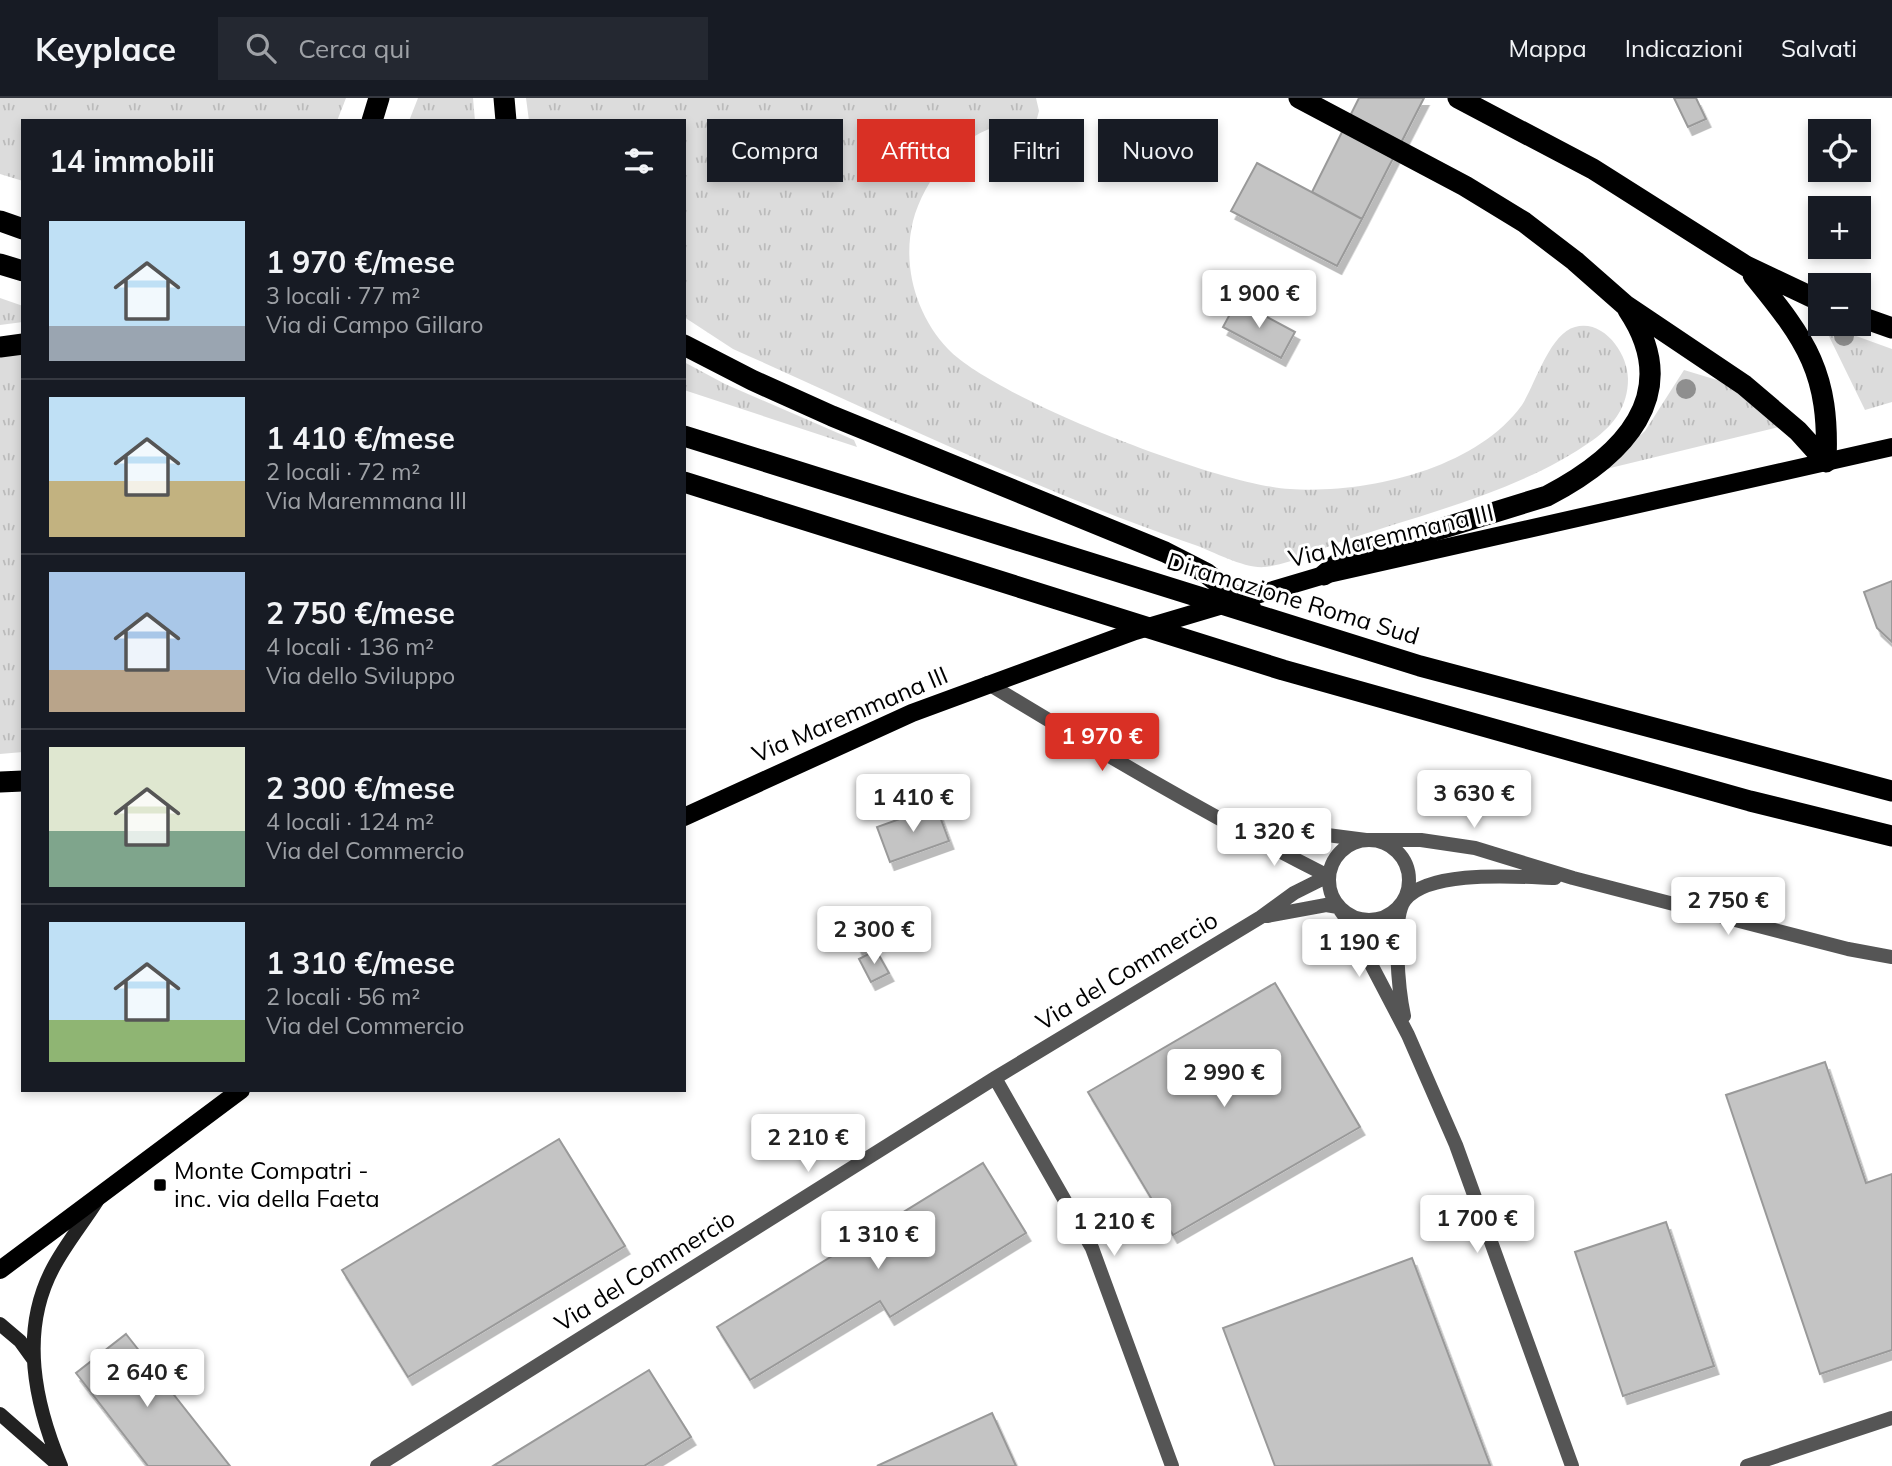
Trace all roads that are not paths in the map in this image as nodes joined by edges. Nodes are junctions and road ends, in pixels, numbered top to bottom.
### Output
1 (379, 98) edge
2 (504, 98) edge
3 (1299, 98) edge
4 (1458, 98) edge
5 (373, 119) edge
6 (506, 119) edge
7 (0, 221) edge
8 (21, 228) edge
9 (0, 264) edge
10 (1746, 266) junction
11 (21, 270) edge
12 (1808, 296) edge
13 (1625, 305) junction
14 (1871, 321) edge
15 (1892, 328) edge
16 (21, 344) edge
17 (686, 346) edge
18 (0, 347) edge
19 (686, 437) edge
20 (1892, 447) edge
21 (1826, 462) junction
22 (686, 483) edge
23 (1324, 575) junction
24 (1258, 615) junction
25 (988, 683) junction
26 (21, 781) edge
27 (0, 782) edge
28 (1892, 791) edge
29 (686, 816) edge
30 (1235, 829) junction
31 (1892, 836) edge
32 (1366, 840) junction
33 (1328, 876) junction
34 (1573, 878) junction
35 (1403, 902) junction
36 (1338, 907) junction
37 (1261, 917) junction
38 (1892, 957) edge
39 (1408, 1035) junction
40 (995, 1078) junction
41 (239, 1092) edge
42 (102, 1193) junction
43 (0, 1270) edge
44 (0, 1324) edge
45 (33, 1359) junction
46 (0, 1414) edge
47 (1892, 1418) edge
48 (60, 1466) edge
49 (376, 1466) edge
50 (1172, 1466) edge
51 (1572, 1466) edge
52 (1747, 1466) edge

1 - 5 highway
2 - 6 highway
3 - 13 highway
4 - 10 highway
7 - 8 highway
9 - 11 highway
10 - 12 highway
10 - 21 highway
13 - 21 highway
13 - 23 highway
14 - 15 highway
16 - 18 highway
17 - 24 highway
19 - 24 highway, Diramazione Roma Sud
20 - 21 main road, Via Maremmana III
21 - 23 main road, Via Maremmana III
22 - 31 highway
23 - 25 main road, Via Maremmana III
24 - 28 highway, Diramazione Roma Sud
25 - 29 main road, Via Maremmana III
25 - 30 street
26 - 27 highway
30 - 32 street
30 - 33 street
32 - 33 street
32 - 34 street
32 - 35 street
33 - 36 street
33 - 37 street, Via del Commercio
34 - 35 street
34 - 38 street
35 - 36 street
35 - 39 street
36 - 37 street, Via del Commercio
36 - 39 street
37 - 40 street, Via del Commercio
39 - 51 street
40 - 49 street, Via del Commercio
40 - 50 street
41 - 42 main road
42 - 43 main road
42 - 45 street
44 - 45 street
45 - 48 street
46 - 48 street
47 - 52 street

